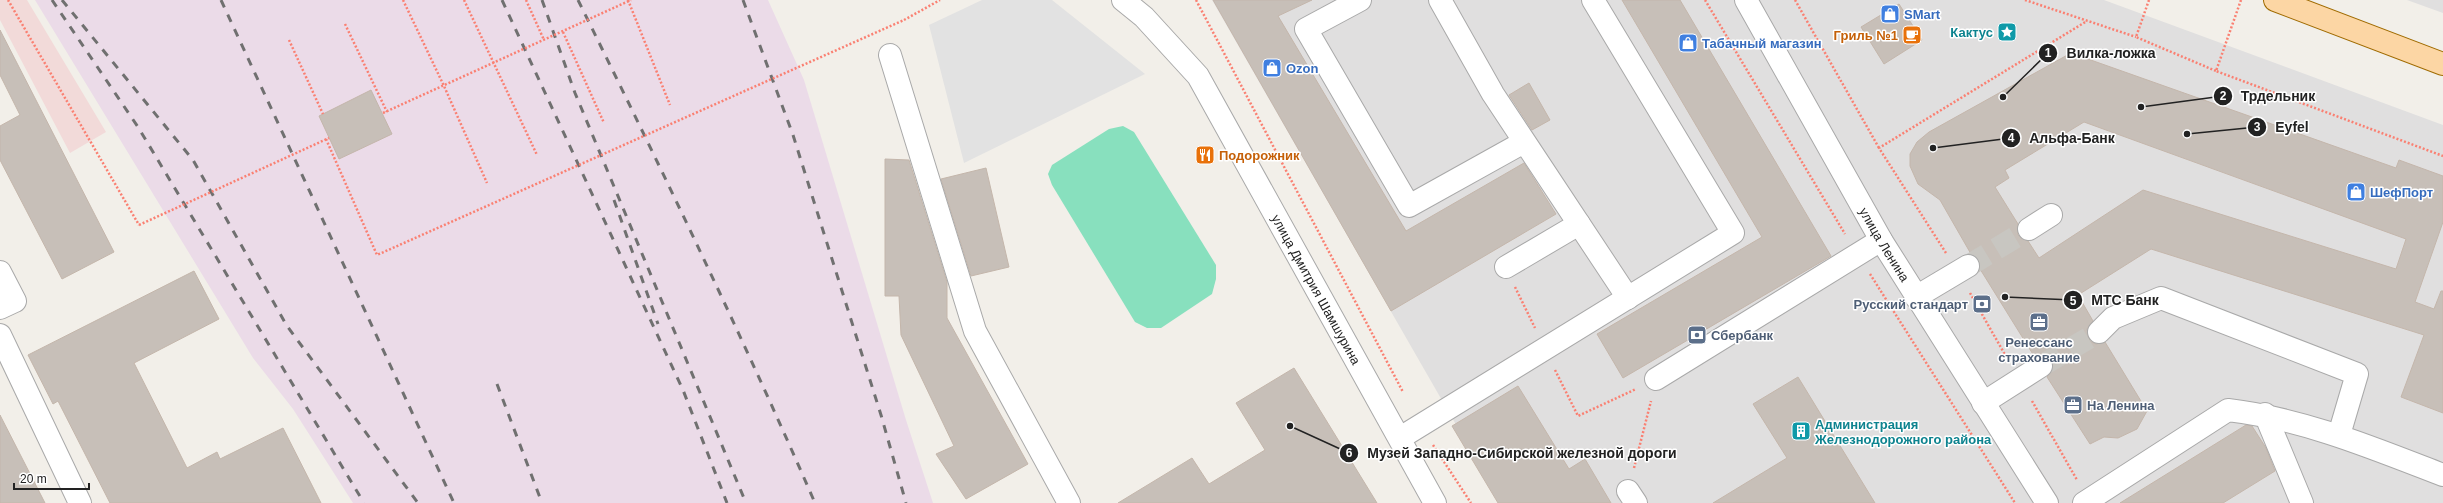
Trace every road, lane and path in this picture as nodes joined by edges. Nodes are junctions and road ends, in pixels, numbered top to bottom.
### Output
1 (8, 0) edge
2 (403, 0) edge
3 (464, 0) edge
4 (526, 0) edge
5 (629, 0) edge
6 (940, 0) edge
7 (1123, 0) edge
8 (1196, 0) edge
9 (1360, 0) edge
10 (1440, 0) edge
11 (1593, 0) edge
12 (1746, 0) edge
13 (1794, 0) edge
14 (2025, 0) edge
15 (2149, 0) edge
16 (2241, 0) edge
17 (2275, 0) edge
18 (2087, 21) junction
19 (345, 24) dead end
20 (562, 32) junction
21 (2136, 37) junction
22 (289, 40) dead end
23 (544, 40) junction
24 (890, 55) dead end
25 (493, 64) junction
26 (2443, 64) edge
27 (2216, 71) junction
28 (444, 86) junction
29 (670, 105) dead end
30 (387, 112) junction
31 (322, 114) dead end
32 (383, 114) dead end
33 (604, 123) dead end
34 (1524, 142) junction
35 (1879, 148) junction
36 (537, 155) dead end
37 (2443, 156) edge
38 (487, 183) dead end
39 (2051, 215) dead end
40 (1579, 224) junction
41 (2029, 229) tunnel mouth
42 (1881, 240) junction
43 (1506, 267) dead end
44 (1963, 269) junction
45 (0, 272) edge
46 (1916, 297) junction
47 (1628, 298) junction
48 (0, 308) edge
49 (2099, 332) tunnel mouth
50 (0, 335) edge
51 (2041, 366) tunnel mouth
52 (1656, 380) joint
53 (2020, 381) junction
54 (1983, 403) junction
55 (2265, 414) junction
56 (1420, 424) junction
57 (2339, 435) junction
58 (1400, 438) junction
59 (2443, 475) edge
60 (1632, 497) edge
61 (80, 503) edge
62 (1069, 503) edge
63 (1435, 503) edge
64 (1471, 503) edge
65 (2047, 503) edge
66 (2084, 503) edge
67 (2302, 503) edge

1 - 6 path, bridge
2 - 28 path
3 - 25 path
4 - 23 path
5 - 20 path, bridge
5 - 29 path
7 - 58 street, улица Дмитрия Шамшурина
8 - 56 path
9 - 34 street
10 - 34 street
11 - 47 street
12 - 42 street, улица Ленина
13 - 35 path
14 - 18 path
15 - 21 path
16 - 27 path
17 - 26 main road
18 - 21 path
18 - 35 path
19 - 30 path
20 - 23 path, bridge
20 - 33 path
21 - 27 path
22 - 31 path
23 - 25 path, bridge
24 - 62 street
25 - 28 path, bridge
25 - 36 path
27 - 37 path
28 - 30 path, bridge
28 - 38 path
30 - 32 path, bridge
34 - 40 street
35 - 44 path
39 - 41 street
40 - 43 street
40 - 47 street
42 - 46 street, улица Ленина
42 - 52 street
44 - 46 street
44 - 53 path
45 - 48 street
46 - 54 street, улица Ленина
47 - 56 street
49 - 57 street
50 - 61 street
51 - 53 street
52 - 60 path
53 - 54 street
53 - 66 path
54 - 65 street, улица Ленина
55 - 57 street
55 - 66 street
55 - 67 street
56 - 58 street
56 - 64 path
57 - 59 street
58 - 63 street, улица Дмитрия Шамшурина

